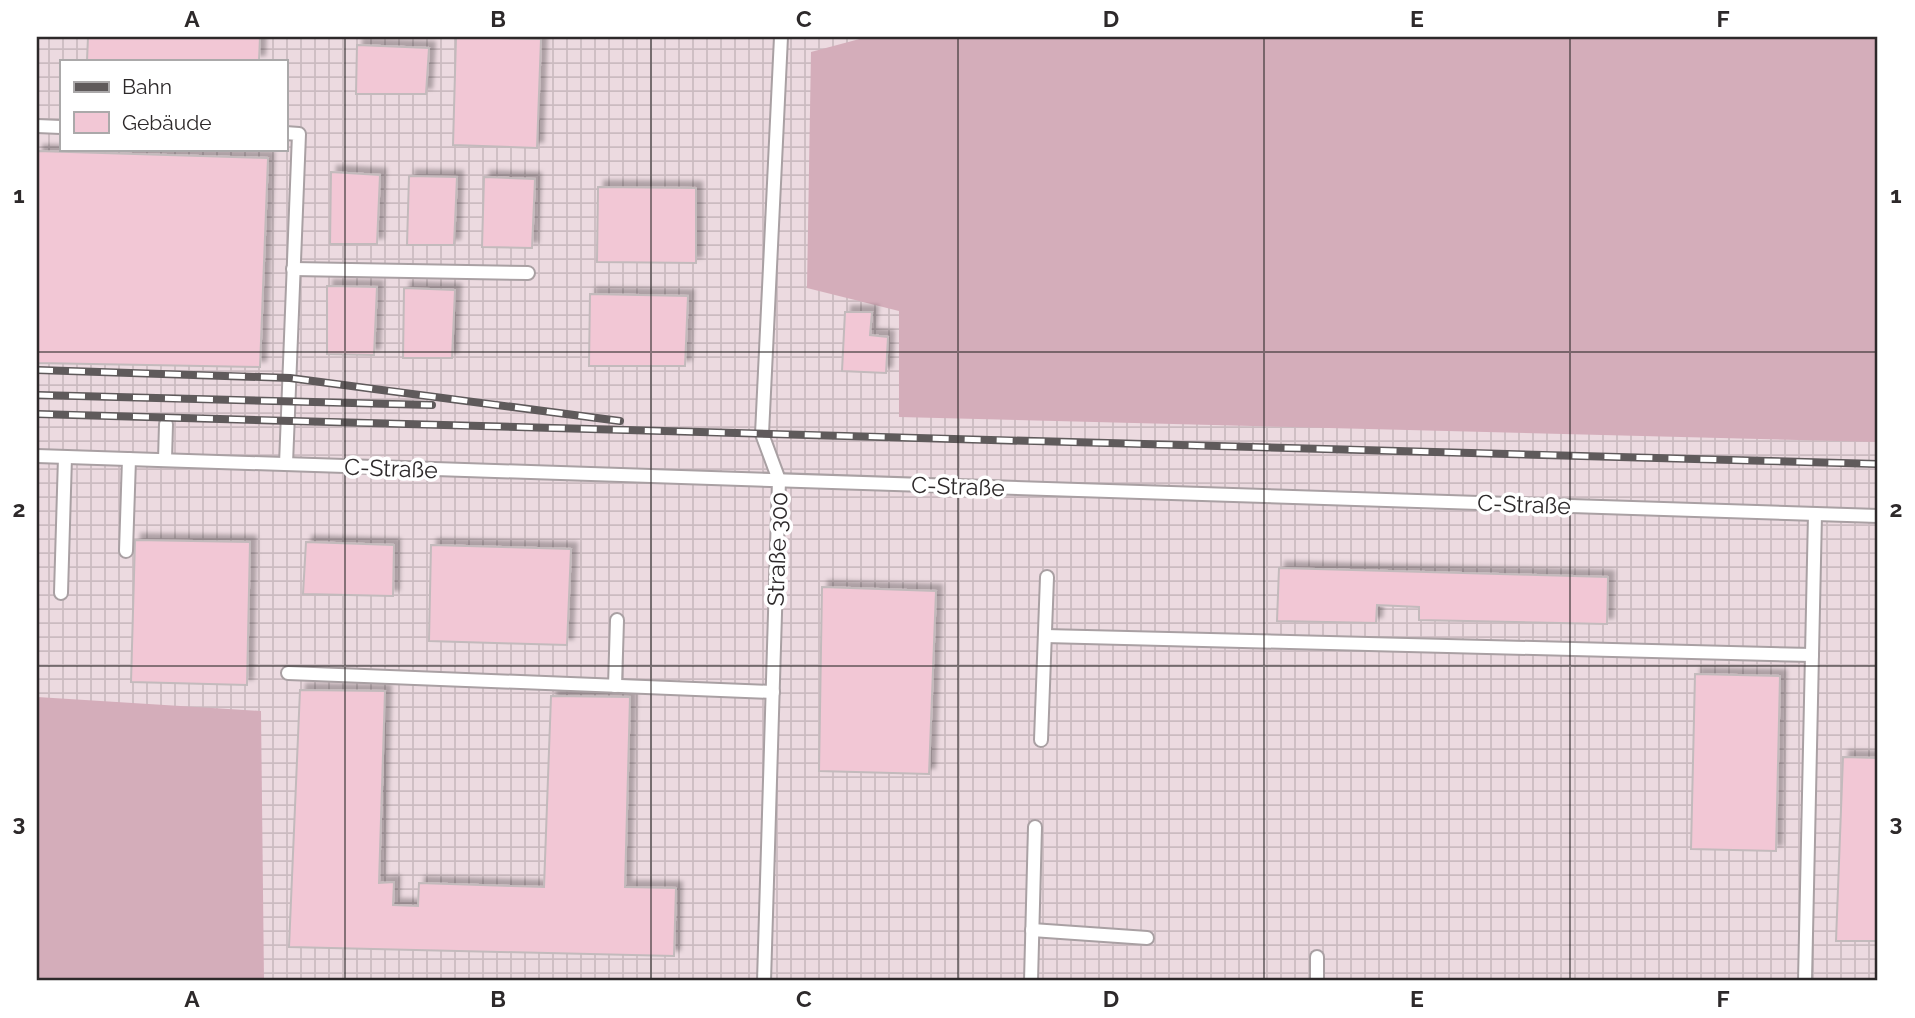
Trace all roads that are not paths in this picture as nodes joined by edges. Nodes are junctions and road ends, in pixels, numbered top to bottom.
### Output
1 (782, 37) edge
2 (37, 126) edge
3 (60, 127) edge
4 (287, 133) edge
5 (293, 269) junction
6 (528, 273) dead end
7 (166, 424) dead end
8 (37, 456) edge
9 (65, 457) junction
10 (129, 459) junction
11 (165, 460) junction
12 (286, 464) junction
13 (779, 480) junction
14 (1815, 514) junction
15 (1878, 516) edge
16 (126, 551) dead end
17 (1047, 577) dead end
18 (61, 593) dead end
19 (617, 620) dead end
20 (1045, 636) junction
21 (1812, 655) junction
22 (288, 673) dead end
23 (615, 686) junction
24 (773, 692) junction
25 (1041, 740) dead end
26 (1035, 827) dead end
27 (1032, 930) junction
28 (1147, 938) dead end
29 (1317, 957) dead end
30 (764, 981) edge
31 (1031, 981) edge
32 (1317, 981) edge
33 (1805, 981) edge

1 - 13 lane, Straße 300
2 - 3 lane
4 - 5 lane
5 - 6 lane
5 - 12 lane
7 - 11 lane
8 - 9 lane, C-Straße
9 - 10 lane, C-Straße
9 - 18 lane
10 - 11 lane, C-Straße
10 - 16 lane
11 - 12 lane, C-Straße
12 - 13 lane, C-Straße
13 - 14 lane, C-Straße
13 - 24 lane, Straße 300
14 - 15 lane, C-Straße
14 - 21 lane
17 - 20 lane
19 - 23 lane
20 - 21 lane
20 - 25 lane
21 - 33 lane
22 - 23 lane
23 - 24 lane
24 - 30 lane, Straße 300
26 - 27 lane
27 - 28 lane
27 - 31 lane
29 - 32 lane

